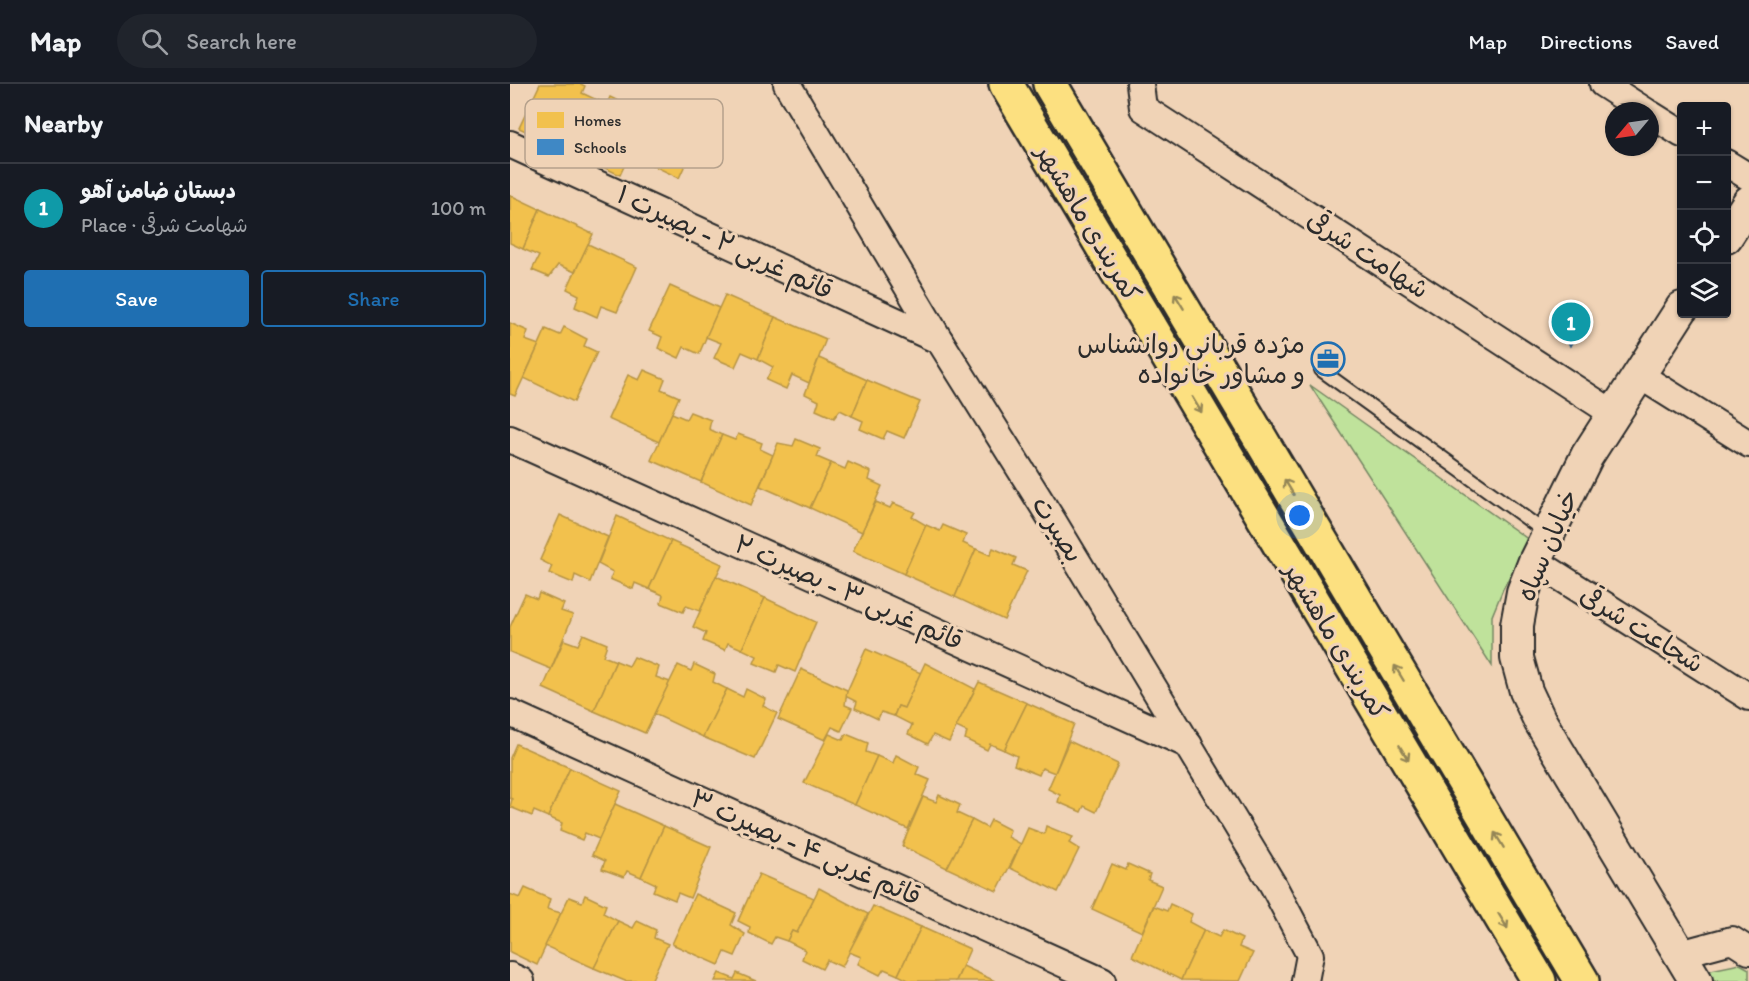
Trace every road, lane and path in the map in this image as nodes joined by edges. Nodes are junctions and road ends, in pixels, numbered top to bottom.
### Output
1 (787, 84) edge
2 (1006, 84) edge
3 (1050, 84) edge
4 (1140, 84) edge
5 (1603, 84) edge
6 (1631, 102) edge
7 (1659, 120) edge
8 (1677, 131) edge
9 (510, 144) edge
10 (525, 151) edge
11 (1731, 166) edge
12 (562, 168) edge
13 (1749, 177) edge
14 (1749, 202) edge
15 (1731, 229) edge
16 (1677, 316) edge
17 (940, 341) junction
18 (1321, 370) dead end
19 (1639, 375) junction
20 (1614, 414) junction
21 (510, 439) edge
22 (1749, 444) edge
23 (1542, 548) junction
24 (1749, 697) edge
25 (510, 713) edge
26 (1188, 745) junction
27 (1749, 951) edge
28 (1680, 954) junction
29 (510, 976) edge
30 (521, 981) edge
31 (1102, 981) edge
32 (1305, 981) edge
33 (1539, 981) edge
34 (1582, 981) edge
35 (1696, 981) edge

1 - 17 street, بصیرت
2 -> 33 main road, کمربندی ماهشهر
34 -> 3 main road, کمربندی ماهشهر
4 - 20 street, شهامت شرقی
5 - 6 street
7 - 8 street
9 - 10 street, قائم غربی ۲ - بصیرت ۱
11 - 13 street
12 - 17 street, قائم غربی ۲ - بصیرت ۱
14 - 15 street
16 - 19 street, خیابان سپاه
17 - 26 street, بصیرت
18 - 23 lane
19 - 20 street, خیابان سپاه
19 - 22 street
20 - 23 street, خیابان سپاه
21 - 26 street, قائم غربی ۳ - بصیرت ۲
23 - 24 street, شجاعت شرقی
23 - 28 street, خیابان سپاه
25 - 31 street, قائم غربی ۴ - بصیرت ۳
26 - 32 street, بصیرت
27 - 28 street
28 - 35 street, خیابان سپاه
29 - 30 street

